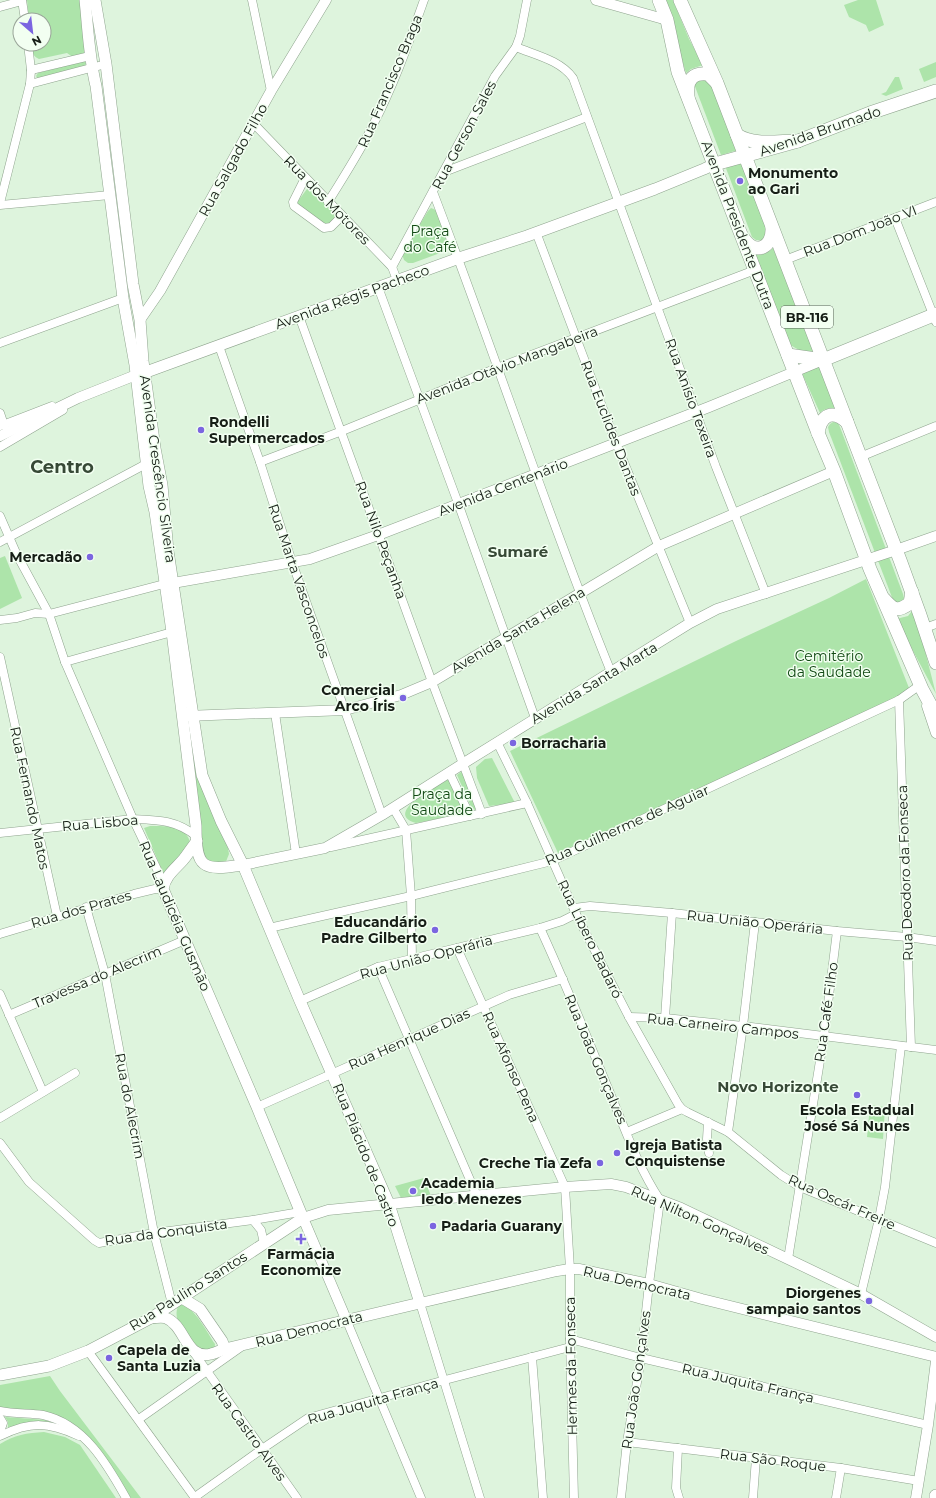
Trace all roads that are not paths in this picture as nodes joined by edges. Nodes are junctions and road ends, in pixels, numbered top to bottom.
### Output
1 (85, 0) edge
2 (96, 0) edge
3 (252, 0) edge
4 (326, 0) edge
5 (424, 0) edge
6 (527, 0) edge
7 (596, 0) edge
8 (659, 0) edge
9 (680, 0) edge
10 (22, 1) edge
11 (0, 7) edge
12 (24, 12) edge
13 (667, 20) junction
14 (516, 47) junction
15 (29, 52) edge
16 (90, 56) junction
17 (106, 64) junction
18 (92, 68) junction
19 (31, 70) junction
20 (30, 84) junction
21 (717, 84) junction
22 (271, 91) junction
23 (936, 91) edge
24 (688, 96) junction
25 (587, 117) junction
26 (253, 123) junction
27 (737, 135) junction
28 (798, 141) junction
29 (745, 156) junction
30 (710, 166) junction
31 (444, 172) junction
32 (306, 178) junction
33 (433, 192) junction
34 (110, 195) junction
35 (328, 202) junction
36 (619, 202) junction
37 (936, 202) edge
38 (0, 204) edge
39 (342, 216) junction
40 (895, 218) junction
41 (772, 225) junction
42 (536, 232) junction
43 (743, 238) junction
44 (458, 258) junction
45 (785, 260) junction
46 (392, 267) junction
47 (755, 270) junction
48 (397, 280) junction
49 (378, 287) junction
50 (135, 295) junction
51 (123, 298) junction
52 (658, 307) junction
53 (299, 316) junction
54 (935, 317) edge
55 (140, 320) junction
56 (576, 338) junction
57 (0, 343) edge
58 (219, 346) junction
59 (788, 355) junction
60 (823, 360) junction
61 (497, 368) junction
62 (794, 372) junction
63 (140, 374) junction
64 (91, 393) junction
65 (419, 399) junction
66 (696, 412) junction
67 (0, 413) edge
68 (847, 422) junction
69 (936, 426) edge
70 (2, 430) edge
71 (342, 431) junction
72 (818, 433) junction
73 (616, 443) junction
74 (0, 447) edge
75 (860, 457) junction
76 (158, 461) junction
77 (260, 462) junction
78 (146, 464) junction
79 (834, 471) junction
80 (536, 474) junction
81 (162, 485) junction
82 (149, 486) junction
83 (458, 503) junction
84 (735, 512) junction
85 (0, 516) edge
86 (378, 535) junction
87 (9, 536) junction
88 (936, 536) edge
89 (0, 542) edge
90 (659, 546) junction
91 (896, 550) junction
92 (867, 559) junction
93 (292, 562) junction
94 (169, 584) junction
95 (912, 592) junction
96 (579, 593) junction
97 (766, 594) junction
98 (884, 599) junction
99 (49, 614) junction
100 (0, 620) edge
101 (690, 623) junction
102 (930, 626) edge
103 (172, 632) junction
104 (506, 638) junction
105 (0, 657) edge
106 (935, 658) edge
107 (66, 662) junction
108 (611, 672) junction
109 (432, 682) junction
110 (921, 687) junction
111 (899, 700) junction
112 (345, 710) junction
113 (275, 712) junction
114 (194, 715) junction
115 (936, 715) edge
116 (182, 716) junction
117 (535, 718) junction
118 (936, 733) edge
119 (497, 742) junction
120 (464, 763) junction
121 (449, 772) junction
122 (527, 803) junction
123 (393, 808) junction
124 (482, 814) junction
125 (382, 815) junction
126 (470, 816) junction
127 (133, 819) junction
128 (37, 828) junction
129 (406, 830) junction
130 (0, 833) edge
131 (196, 839) junction
132 (325, 848) junction
133 (234, 851) junction
134 (296, 854) junction
135 (552, 861) junction
136 (243, 865) junction
137 (226, 868) junction
138 (164, 886) junction
139 (411, 896) junction
140 (86, 907) junction
141 (575, 911) junction
142 (672, 913) junction
143 (57, 916) junction
144 (755, 922) junction
145 (269, 928) junction
146 (540, 928) junction
147 (837, 931) junction
148 (0, 934) edge
149 (907, 937) junction
150 (185, 940) junction
151 (936, 941) edge
152 (457, 948) junction
153 (412, 959) junction
154 (378, 967) junction
155 (105, 974) junction
156 (563, 979) junction
157 (0, 994) edge
158 (300, 1001) junction
159 (484, 1006) junction
160 (9, 1015) junction
161 (629, 1018) junction
162 (664, 1018) junction
163 (743, 1026) junction
164 (824, 1036) junction
165 (409, 1040) junction
166 (901, 1046) junction
167 (911, 1047) junction
168 (936, 1050) edge
169 (75, 1073) dead end
170 (332, 1074) junction
171 (43, 1092) junction
172 (258, 1107) junction
173 (682, 1109) junction
174 (0, 1118) edge
175 (708, 1122) junction
176 (626, 1132) junction
177 (728, 1132) junction
178 (0, 1143) edge
179 (709, 1153) dead end
180 (565, 1187) junction
181 (800, 1187) junction
182 (477, 1196) junction
183 (660, 1200) junction
184 (389, 1204) junction
185 (302, 1215) junction
186 (879, 1219) junction
187 (253, 1220) junction
188 (154, 1233) junction
189 (264, 1243) junction
190 (936, 1243) edge
191 (788, 1259) junction
192 (570, 1269) junction
193 (649, 1284) junction
194 (861, 1294) junction
195 (177, 1301) junction
196 (420, 1303) junction
197 (151, 1318) junction
198 (346, 1319) junction
199 (181, 1332) junction
200 (936, 1337) edge
201 (570, 1343) junction
202 (243, 1345) junction
203 (188, 1346) junction
204 (225, 1349) junction
205 (88, 1351) junction
206 (532, 1357) junction
207 (936, 1357) edge
208 (641, 1358) junction
209 (936, 1361) edge
210 (206, 1372) junction
211 (0, 1375) edge
212 (444, 1380) junction
213 (379, 1398) junction
214 (0, 1411) edge
215 (0, 1418) edge
216 (139, 1419) junction
217 (928, 1425) junction
218 (0, 1432) edge
219 (0, 1436) edge
220 (87, 1440) junction
221 (628, 1442) junction
222 (678, 1448) junction
223 (262, 1449) junction
224 (756, 1458) junction
225 (841, 1468) junction
226 (919, 1481) junction
227 (195, 1497) edge
228 (126, 1498) edge
229 (297, 1498) edge
230 (421, 1498) edge
231 (480, 1498) edge
232 (543, 1498) edge
233 (574, 1498) edge
234 (621, 1498) edge
235 (679, 1498) edge
236 (753, 1498) edge
237 (836, 1498) edge
238 (916, 1498) edge

1 - 16 main road, Avenida Crescêncio Silveira
2 - 17 main road, Avenida Crescêncio Silveira
3 - 22 street
4 - 22 street, Rua Salgado Filho
5 - 35 street, Rua Francisco Braga
6 - 14 street, Rua Gerson Sales
7 - 13 street
8 - 13 main road, Avenida Presidente Dutra / BR-116
9 - 21 main road, BR-116
10 - 11 street
10 - 12 street
13 - 24 main road, Avenida Presidente Dutra / BR-116
14 - 25 street, Rua Anísio Texeira
14 - 31 street, Rua Gerson Sales
15 - 19 street
16 - 18 main road, Avenida Crescêncio Silveira
16 - 19 street
17 - 18 street
17 - 50 main road, Avenida Crescêncio Silveira
18 - 20 street
18 - 34 main road, Avenida Crescêncio Silveira
19 - 20 street
20 - 38 street
21 - 24 main road
21 - 27 main road, BR-116
22 - 26 street, Rua Salgado Filho
23 - 28 main road, Avenida Brumado
24 - 30 main road, Avenida Presidente Dutra / BR-116
25 - 31 street
25 - 36 street, Rua Anísio Texeira
26 - 32 street, Rua dos Motores
26 - 55 street, Rua Salgado Filho
27 - 28 main road
27 - 29 main road, BR-116
28 - 29 main road, Avenida Brumado
29 - 30 main road, Avenida Brumado
29 - 41 main road, BR-116
30 - 36 main road, Avenida Régis Pacheco
30 - 43 main road, Avenida Presidente Dutra / BR-116
31 - 33 street, Rua Gerson Sales
32 - 35 street, Rua dos Motores
32 - 39 street
33 - 44 street
33 - 46 street, Rua Gerson Sales
34 - 38 street
34 - 51 main road, Avenida Crescêncio Silveira
35 - 39 street, Rua dos Motores
36 - 42 main road, Avenida Régis Pacheco
36 - 52 street, Rua Anísio Texeira
37 - 40 street, Rua Dom João VI
39 - 46 street, Rua dos Motores
40 - 45 street, Rua Dom João VI
40 - 54 street
41 - 43 main road
41 - 45 main road, BR-116
42 - 44 main road, Avenida Régis Pacheco
42 - 56 street, Rua Euclides Dantas
43 - 47 main road, Avenida Presidente Dutra / BR-116
44 - 48 main road, Avenida Régis Pacheco
44 - 61 street
45 - 60 main road, BR-116
46 - 48 street, Rua dos Motores
47 - 52 street, Avenida Otávio Mangabeira
47 - 59 main road, Avenida Presidente Dutra / BR-116
48 - 49 main road, Avenida Régis Pacheco
49 - 53 main road, Avenida Régis Pacheco
49 - 65 street
50 - 51 main road
50 - 55 main road, Avenida Crescêncio Silveira
51 - 57 street
51 - 63 main road, Avenida Crescêncio Silveira
52 - 56 street, Avenida Otávio Mangabeira
52 - 66 street, Rua Anísio Texeira
53 - 58 main road, Avenida Régis Pacheco
53 - 71 street, Rua Nilo Peçanha
54 - 60 main road
55 - 63 main road, Avenida Crescêncio Silveira
56 - 61 street, Avenida Otávio Mangabeira
56 - 73 street, Rua Euclides Dantas
58 - 63 main road, Avenida Régis Pacheco
58 - 77 street, Rua Marta Vasconcelos
59 - 60 main road
59 - 62 main road, Avenida Presidente Dutra / BR-116
60 - 62 street, Avenida Centenário
60 - 68 main road, BR-116
61 - 65 street, Avenida Otávio Mangabeira
61 - 80 street
62 - 66 street, Avenida Centenário
62 - 72 main road, Avenida Presidente Dutra / BR-116
63 - 64 street, Avenida Régis Pacheco
63 - 76 main road, Avenida Crescêncio Silveira
63 - 78 main road, Avenida Crescêncio Silveira
64 - 70 street, Avenida Régis Pacheco
64 - 74 street, Avenida Régis Pacheco
65 - 71 street, Avenida Otávio Mangabeira
65 - 83 street
66 - 73 street, Avenida Centenário
66 - 84 street, Rua Anísio Texeira
67 - 70 street
68 - 72 main road
68 - 75 main road, BR-116
69 - 75 street
71 - 77 street, Avenida Otávio Mangabeira
71 - 86 street, Rua Nilo Peçanha
72 - 79 main road, Avenida Presidente Dutra / BR-116
73 - 80 street, Avenida Centenário
73 - 90 street, Rua Euclides Dantas
75 - 91 main road, BR-116
76 - 78 main road
76 - 81 main road, Avenida Crescêncio Silveira
77 - 93 street, Rua Marta Vasconcelos
78 - 82 main road, Avenida Crescêncio Silveira
78 - 87 street
79 - 84 street, Avenida Santa Helena
79 - 92 main road, Avenida Presidente Dutra / BR-116
80 - 83 street, Avenida Centenário
80 - 96 street
81 - 82 main road
81 - 94 main road, Avenida Crescêncio Silveira
82 - 94 main road, Avenida Crescêncio Silveira
83 - 86 street, Avenida Centenário
83 - 104 street
84 - 90 street, Avenida Santa Helena
84 - 97 street, Rua Anísio Texeira
85 - 87 street
86 - 93 street, Avenida Centenário
86 - 109 street, Rua Nilo Peçanha
87 - 89 street
87 - 99 street, Rua Laudicéia Gusmão
88 - 91 street, Avenida Santa Marta
90 - 96 street, Avenida Santa Helena
90 - 101 street, Rua Euclides Dantas
91 - 92 street, Avenida Santa Marta
91 - 95 main road, BR-116
92 - 97 street, Avenida Santa Marta
92 - 98 main road, BR-116
93 - 94 street, Avenida Centenário
93 - 112 street, Rua Marta Vasconcelos
94 - 99 street
94 - 103 main road, Avenida Crescêncio Silveira
94 - 114 main road, Avenida Crescêncio Silveira
95 - 98 main road
95 - 102 main road, BR-116
96 - 104 street, Avenida Santa Helena
96 - 108 street
97 - 101 street, Avenida Santa Marta
98 - 110 main road, BR-116
99 - 100 street
99 - 107 street, Rua Laudicéia Gusmão
101 - 108 street, Avenida Santa Marta
102 - 106 main road, BR-116
103 - 107 street
103 - 116 main road, Avenida Crescêncio Silveira
104 - 109 street, Avenida Santa Helena
104 - 117 street
105 - 128 street, Rua Fernando Matos
107 - 127 street, Rua Laudicéia Gusmão
108 - 117 street, Avenida Santa Marta
109 - 112 street, Avenida Santa Helena
109 - 120 street, Rua Nilo Peçanha
110 - 111 street, Rua Guilherme de Aguiar
110 - 115 main road, BR-116
110 - 118 street, BR-116
111 - 135 street, Rua Guilherme de Aguiar
111 - 149 street, Rua Deodoro da Fonseca
112 - 113 street, Avenida Santa Helena
112 - 125 street, Rua Marta Vasconcelos
113 - 114 street, Avenida Santa Helena
113 - 134 street
114 - 116 street, Avenida Santa Helena
114 - 133 main road, Avenida Crescêncio Silveira
116 - 131 main road, Avenida Crescêncio Silveira
117 - 119 street, Avenida Santa Marta
119 - 120 street, Avenida Santa Marta
119 - 122 street, Rua Líbero Badaró
120 - 121 street, Avenida Santa Marta
120 - 124 street, Rua Nilo Peçanha
121 - 123 street, Avenida Santa Marta
121 - 126 street
122 - 124 street
122 - 135 street, Rua Líbero Badaró
123 - 125 street, Avenida Santa Marta
123 - 129 street
124 - 126 street
125 - 132 street, Avenida Santa Marta
126 - 129 street
127 - 128 street, Rua Lisboa
127 - 131 street, Rua Lisboa
127 - 138 street, Rua Laudicéia Gusmão
128 - 130 street, Rua Lisboa
128 - 143 street, Rua Fernando Matos
129 - 132 street
129 - 139 street
131 - 137 main road, Avenida Crescêncio Silveira
131 - 138 main road
132 - 134 street, Avenida Santa Marta
133 - 136 main road, Avenida Crescêncio Silveira
133 - 137 main road
134 - 136 street, Avenida Santa Marta
135 - 139 street, Rua Guilherme de Aguiar
135 - 141 street, Rua Líbero Badaró
136 - 137 main road
136 - 145 main road, Rua Plácido de Castro
138 - 140 street, Rua dos Prates
138 - 150 main road, Rua Laudicéia Gusmão
139 - 145 street, Rua Guilherme de Aguiar
139 - 153 street
140 - 143 street, Rua dos Prates
140 - 155 street, Rua do Alecrim
141 - 142 street, Rua União Operária
141 - 146 street, Rua União Operária
141 - 161 street, Rua Líbero Badaró
142 - 144 street, Rua União Operária
142 - 162 street
143 - 148 street, Rua dos Prates
144 - 147 street, Rua União Operária
144 - 163 street
145 - 158 main road, Rua Plácido de Castro
146 - 152 street, Rua União Operária
146 - 156 street, Rua João Gonçalves
147 - 149 street, Rua União Operária
147 - 164 street, Rua Café Filho
149 - 151 street, Rua União Operária
149 - 167 street, Rua Deodoro da Fonseca
150 - 155 street, Travessa do Alecrim
150 - 172 main road, Rua Laudicéia Gusmão
152 - 153 street, Rua União Operária
152 - 159 street, Rua Afonso Pena
153 - 154 street, Rua União Operária
154 - 158 street, Rua União Operária
154 - 165 street
155 - 160 street, Travessa do Alecrim
155 - 188 street, Rua do Alecrim
156 - 159 street, Rua Henrique Dias
156 - 176 street, Rua João Gonçalves
157 - 160 street
158 - 170 main road, Rua Plácido de Castro
159 - 165 street, Rua Henrique Dias
159 - 180 street, Rua Afonso Pena
160 - 171 street
161 - 162 street, Rua Carneiro Campos
161 - 173 street, Rua Líbero Badaró
162 - 163 street, Rua Carneiro Campos
163 - 164 street, Rua Carneiro Campos
163 - 177 street
164 - 166 street, Rua Carneiro Campos
164 - 181 street, Rua Café Filho
165 - 170 street, Rua Henrique Dias
165 - 182 street
166 - 167 street, Rua Carneiro Campos
166 - 186 street
167 - 168 street, Rua Carneiro Campos
169 - 171 street
170 - 172 street, Rua Henrique Dias
170 - 184 main road, Rua Plácido de Castro
171 - 174 street
172 - 185 main road, Rua Laudicéia Gusmão
173 - 175 street, Rua Oscár Freire
173 - 176 street
175 - 177 street, Rua Oscár Freire
175 - 179 street
176 - 183 street, Rua João Gonçalves
177 - 181 street, Rua Oscár Freire
178 - 188 street, Rua da Conquista
180 - 182 street, Rua Nilton Gonçalves
180 - 183 street, Rua Nilton Gonçalves
180 - 192 street, Hermes da Fonseca
181 - 186 street, Rua Oscár Freire
181 - 191 street, Rua Café Filho
182 - 184 street, Rua Nilton Gonçalves
183 - 191 street, Rua Nilton Gonçalves
183 - 193 street, Rua João Gonçalves
184 - 185 street, Rua Nilton Gonçalves
184 - 196 main road, Rua Plácido de Castro
185 - 187 street, Rua da Conquista
185 - 189 main road, Rua Paulino Santos
185 - 198 street
186 - 190 street, Rua Oscár Freire
186 - 194 street
187 - 188 street, Rua da Conquista
187 - 189 street
188 - 195 street, Rua do Alecrim
189 - 195 main road, Rua Paulino Santos
191 - 194 street, Rua Nilton Gonçalves
192 - 193 street, Rua Democrata
192 - 196 street, Rua Democrata
192 - 201 street, Hermes da Fonseca
193 - 207 street, Rua Democrata
193 - 208 street, Rua João Gonçalves
194 - 200 street, Rua Nilton Gonçalves
195 - 197 main road, Rua Paulino Santos
195 - 199 main road
195 - 204 main road
196 - 198 main road, Rua Democrata
196 - 212 street, Rua Plácido de Castro
197 - 199 main road
197 - 205 main road, Rua Paulino Santos
198 - 202 main road, Rua Democrata
198 - 213 street
199 - 203 main road
201 - 206 street, Rua Juquita França
201 - 208 street, Rua Juquita França
201 - 233 street, Hermes da Fonseca
202 - 204 main road, Rua Democrata
202 - 210 street
203 - 204 main road, Rua Democrata
203 - 210 street, Rua Castro Alves
205 - 211 main road, Rua Paulino Santos
205 - 216 street
206 - 212 street, Rua Juquita França
206 - 232 street
208 - 217 street, Rua Juquita França
208 - 221 street, Rua João Gonçalves
209 - 217 street
210 - 216 street
210 - 223 street, Rua Castro Alves
212 - 213 street, Rua Juquita França
212 - 231 street, Rua Plácido de Castro
213 - 223 street, Rua Juquita França
213 - 230 street
214 - 220 street
215 - 218 street
216 - 227 street
217 - 226 street
219 - 220 street
220 - 228 street
221 - 222 street, Rua São Roque
221 - 234 street, Rua João Gonçalves
222 - 224 street, Rua São Roque
222 - 235 street
223 - 227 street, Rua Juquita França
223 - 229 street, Rua Castro Alves
224 - 225 street, Rua São Roque
224 - 236 street
225 - 226 street, Rua São Roque
225 - 237 street
226 - 238 street

